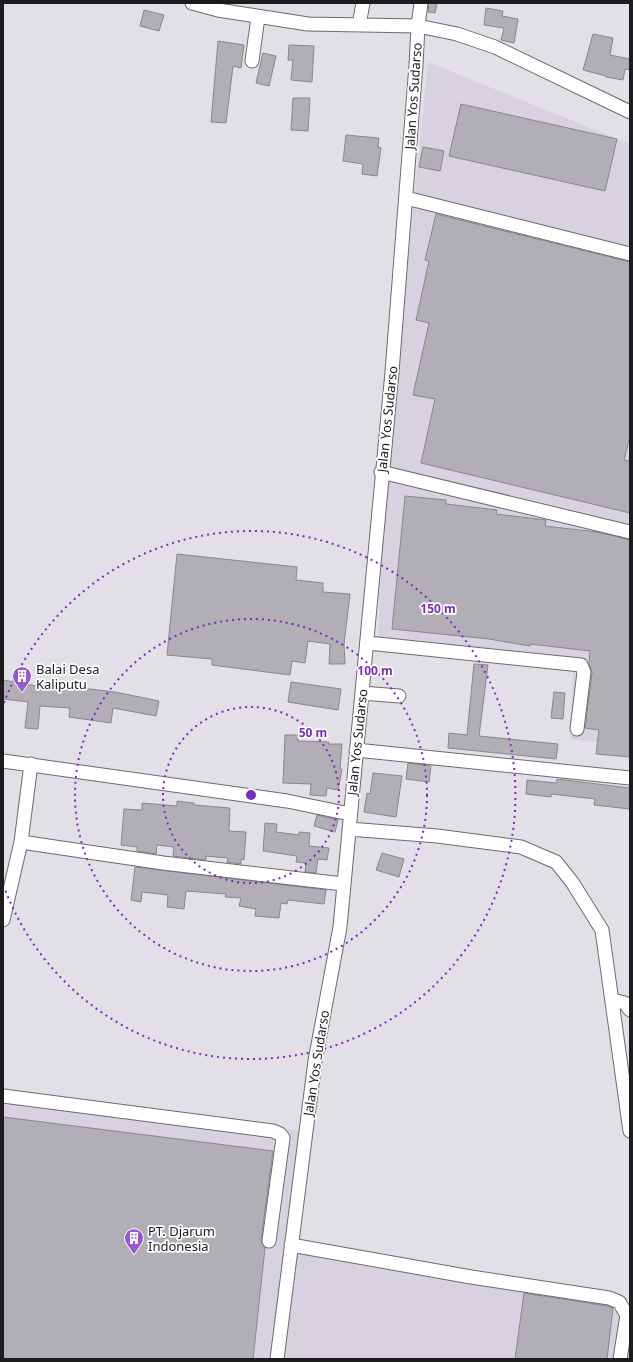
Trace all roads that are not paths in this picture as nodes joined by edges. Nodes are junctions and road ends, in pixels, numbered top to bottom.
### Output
1 (192, 3) edge
2 (363, 3) edge
3 (421, 3) edge
4 (219, 6) edge
5 (258, 17) junction
6 (359, 25) junction
7 (418, 26) junction
8 (252, 61) dead end
9 (629, 108) edge
10 (406, 198) junction
11 (630, 254) edge
12 (382, 472) junction
13 (630, 532) edge
14 (368, 643) junction
15 (362, 693) junction
16 (399, 696) dead end
17 (577, 729) dead end
18 (356, 750) junction
19 (3, 761) edge
20 (31, 764) junction
21 (630, 778) edge
22 (350, 814) junction
23 (349, 829) junction
24 (20, 842) junction
25 (8, 867) edge
26 (343, 884) junction
27 (3, 920) edge
28 (612, 1000) junction
29 (630, 1010) edge
30 (3, 1096) edge
31 (630, 1131) edge
32 (269, 1241) dead end
33 (291, 1245) junction
34 (277, 1359) edge
35 (620, 1359) edge

1 - 4 street
2 - 6 street
3 - 7 street, Jalan Yos Sudarso
4 - 5 street
5 - 6 street
5 - 8 street
6 - 7 street
7 - 9 street
7 - 10 street, Jalan Yos Sudarso
10 - 11 street
10 - 12 street, Jalan Yos Sudarso
12 - 13 street
12 - 14 street, Jalan Yos Sudarso
14 - 15 street, Jalan Yos Sudarso
14 - 17 street
15 - 16 street
15 - 18 street, Jalan Yos Sudarso
18 - 21 street
18 - 22 street, Jalan Yos Sudarso
19 - 20 street
20 - 22 street
20 - 24 street
22 - 23 street, Jalan Yos Sudarso
23 - 26 street, Jalan Yos Sudarso
23 - 28 street
24 - 25 street
24 - 26 street
25 - 27 street
26 - 33 street, Jalan Yos Sudarso
28 - 29 street
28 - 31 street
30 - 32 street
33 - 34 street, Jalan Yos Sudarso
33 - 35 street

